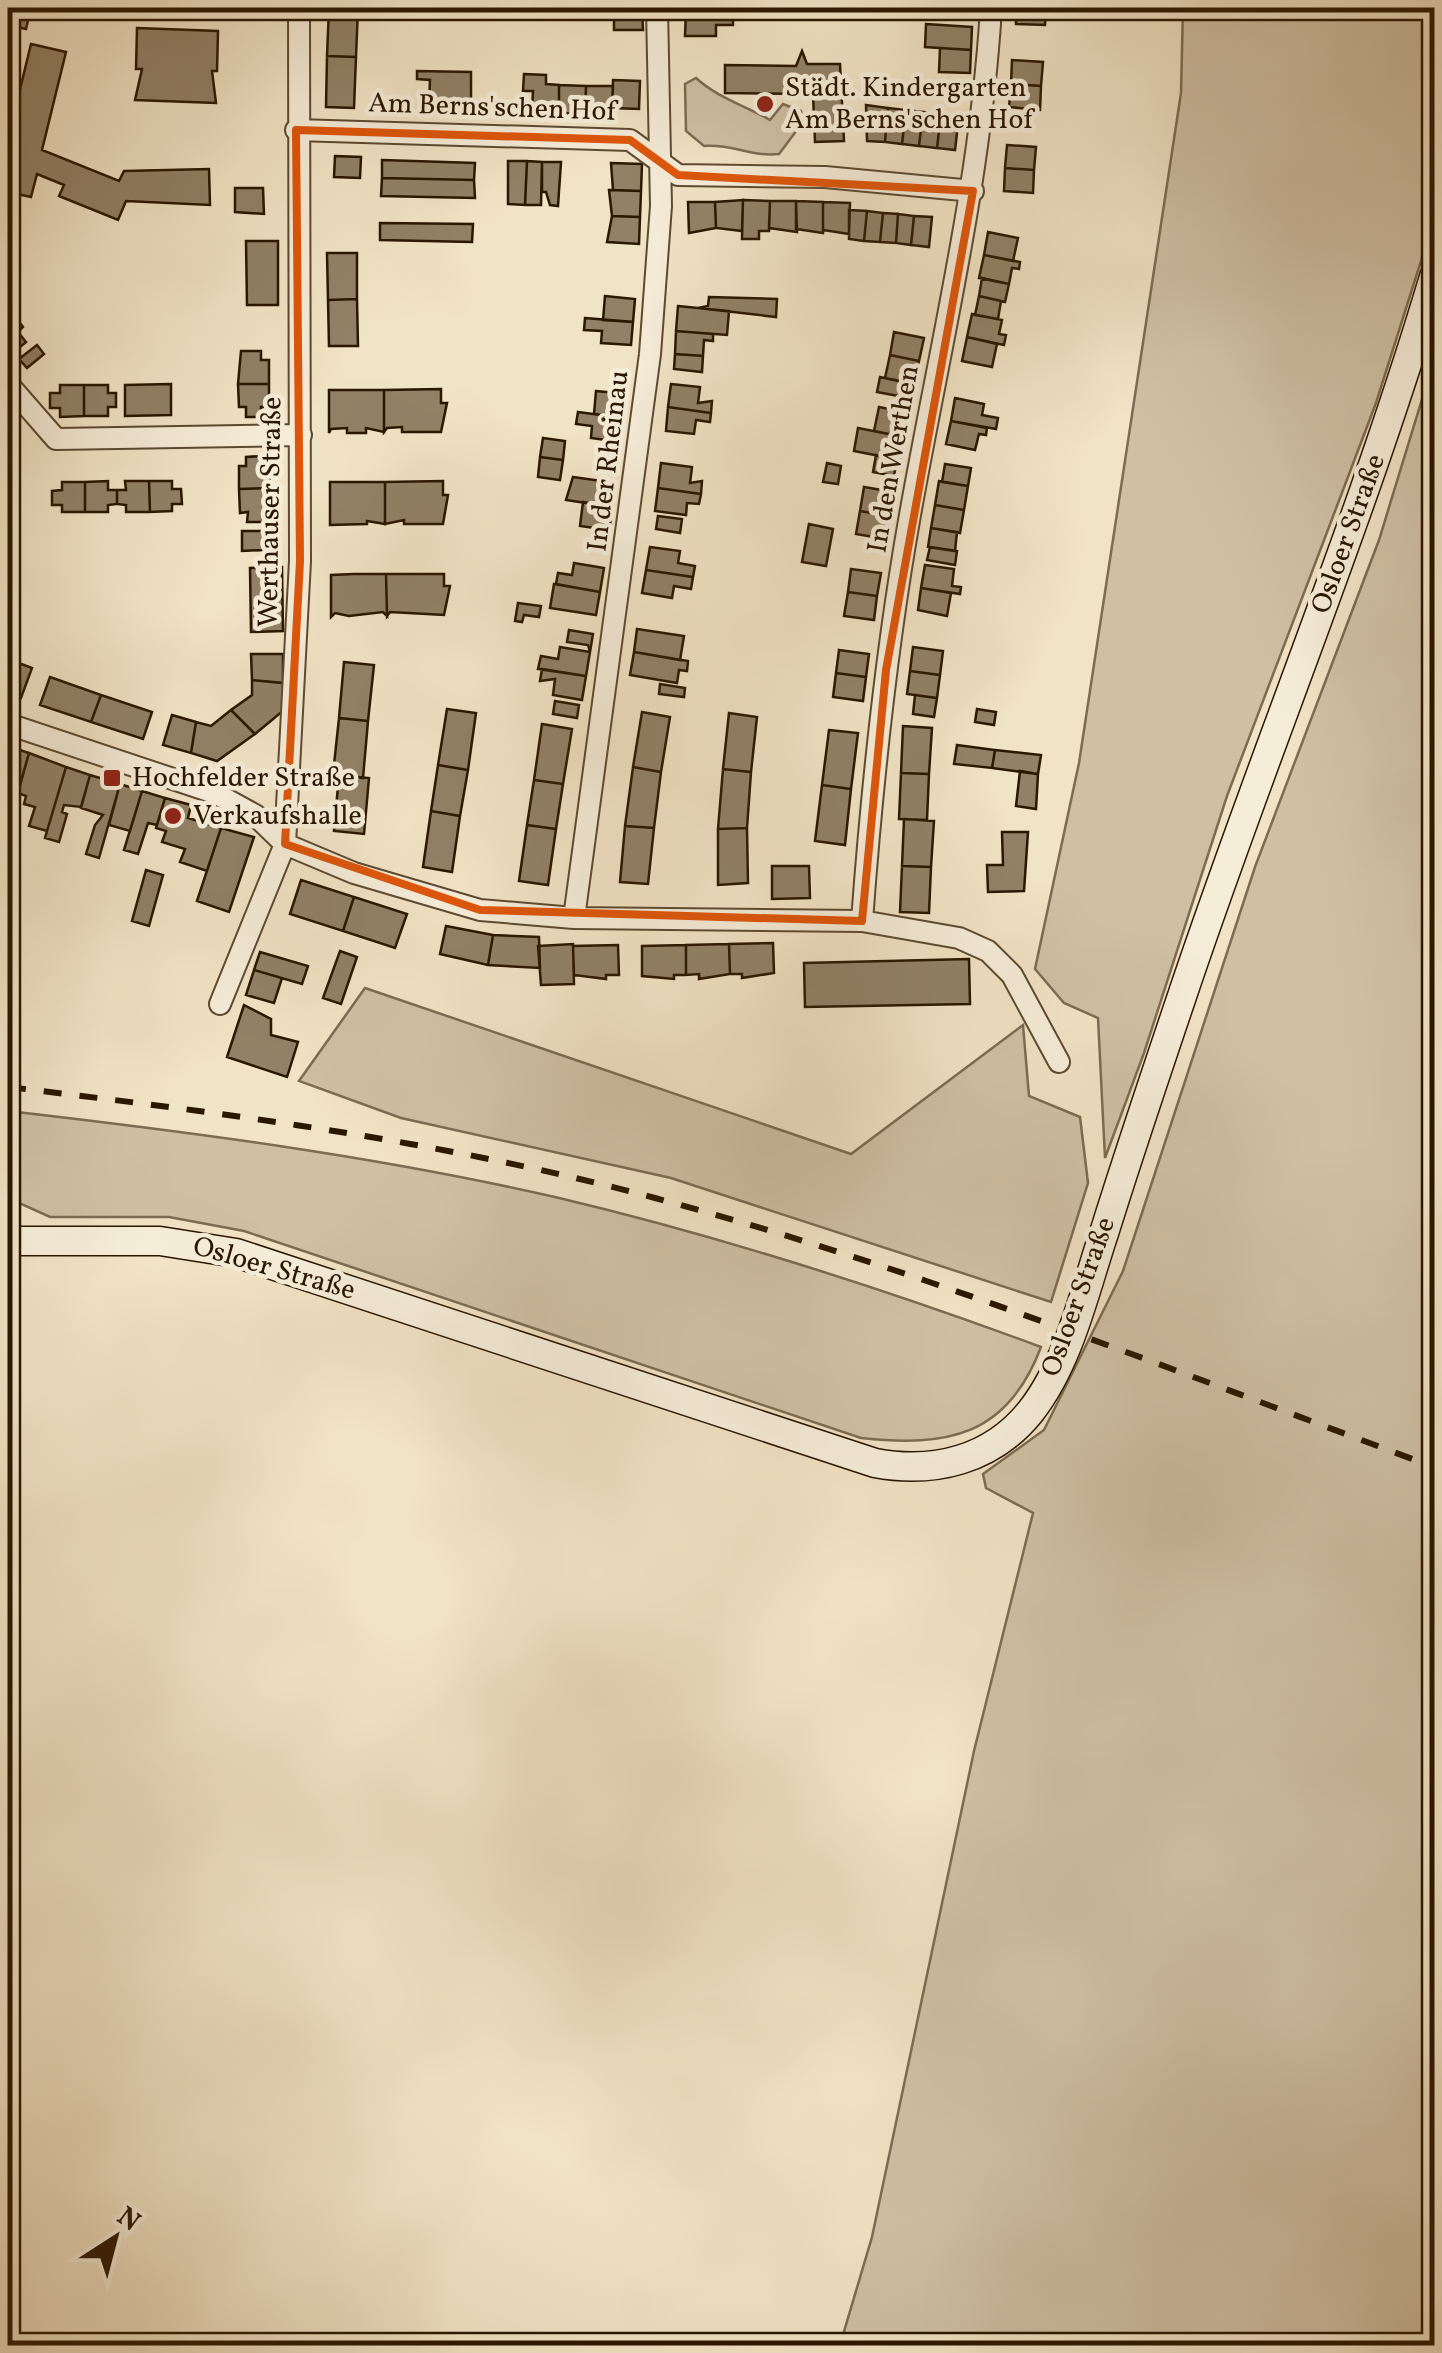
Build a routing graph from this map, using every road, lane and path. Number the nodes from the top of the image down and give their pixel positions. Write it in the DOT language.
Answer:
graph roads {
  1 [pos="299,8"];
  2 [pos="657,8"];
  3 [pos="991,8"];
  4 [pos="296,130"];
  5 [pos="658,157"];
  6 [pos="974,190"];
  7 [pos="1434,277"];
  8 [pos="8,384"];
  9 [pos="301,435"];
  10 [pos="8,724"];
  11 [pos="286,844"];
  12 [pos="574,918"];
  13 [pos="862,921"];
  14 [pos="220,1004"];
  15 [pos="1059,1062"];
  16 [pos="18,1242"];
  1 -- 4 [label="street, Werthauser Straße"];
  2 -- 5 [label="street, In der Rheinau"];
  3 -- 6 [label="street, In den Werthen"];
  4 -- 5 [label="street, Am Berns'schen Hof"];
  4 -- 9 [label="street, Werthauser Straße"];
  5 -- 6 [label="street, Am Berns'schen Hof"];
  5 -- 12 [label="street, In der Rheinau"];
  6 -- 13 [label="street, In den Werthen"];
  7 -- 16 [label="main road, Osloer Straße"];
  8 -- 9 [label="street"];
  9 -- 11 [label="street, Werthauser Straße"];
  10 -- 11 [label="street"];
  11 -- 12 [label="street"];
  11 -- 14 [label="street, Werthauser Straße"];
  12 -- 13 [label="street"];
  13 -- 15 [label="street"];
}
